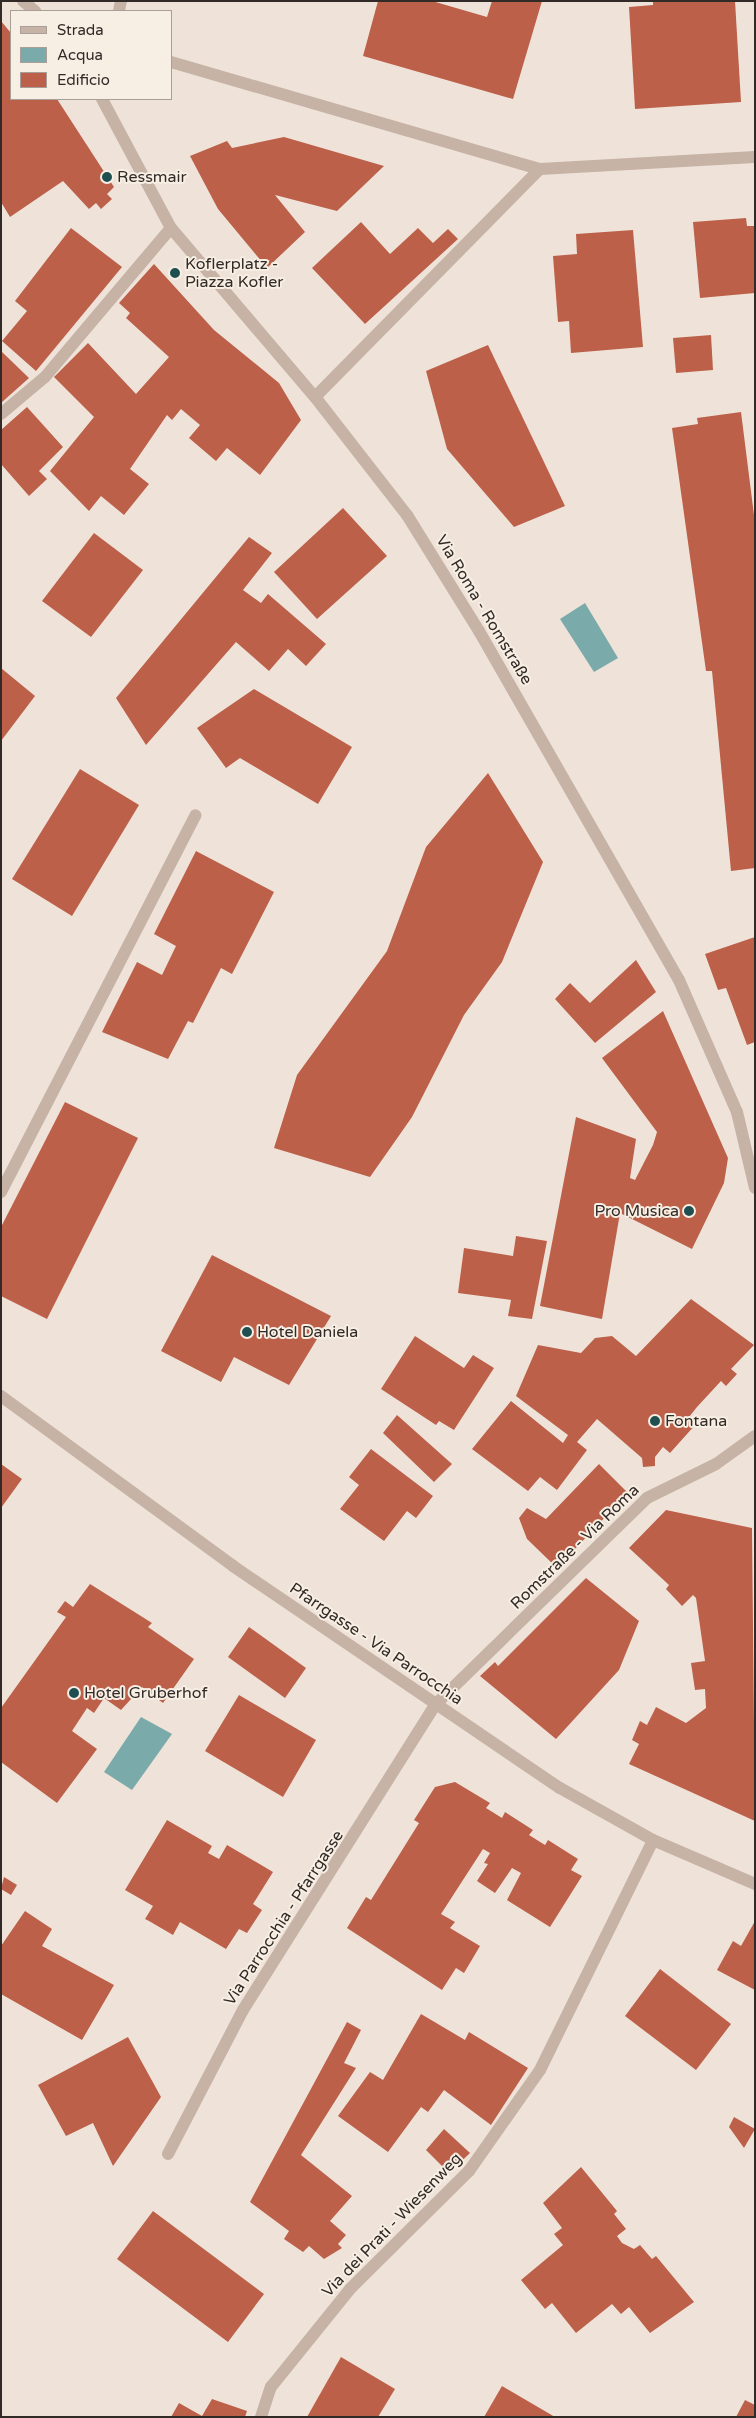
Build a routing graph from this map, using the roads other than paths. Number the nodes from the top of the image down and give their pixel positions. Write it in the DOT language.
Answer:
graph roads {
  1 [pos="22,1"];
  2 [pos="34,10"];
  3 [pos="172,62"];
  4 [pos="103,100"];
  5 [pos="755,157"];
  6 [pos="540,170"];
  7 [pos="171,228"];
  8 [pos="315,397"];
  9 [pos="1,414"];
  10 [pos="196,815"];
  11 [pos="755,1188"];
  12 [pos="1,1192"];
  13 [pos="1,1396"];
  14 [pos="755,1436"];
  15 [pos="436,1704"];
  16 [pos="654,1840"];
  17 [pos="755,1884"];
  18 [pos="168,2154"];
  19 [pos="261,2417"];
  1 -- 2 [label="street"];
  3 -- 6 [label="street"];
  4 -- 7 [label="street, Via Roma - Romstraße"];
  5 -- 6 [label="street"];
  6 -- 8 [label="street"];
  7 -- 8 [label="street, Via Roma - Romstraße"];
  7 -- 9 [label="street"];
  8 -- 11 [label="street, Via Roma - Romstraße"];
  10 -- 12 [label="street"];
  13 -- 15 [label="street, Pfarrgasse - Via Parrocchia"];
  14 -- 15 [label="street, Romstraße - Via Roma"];
  15 -- 16 [label="street, Pfarrgasse - Via Parrocchia"];
  15 -- 18 [label="street, Via Parrocchia - Pfarrgasse"];
  16 -- 17 [label="street, Pfarrgasse - Via Parrocchia"];
  16 -- 19 [label="street, Via dei Prati - Wiesenweg"];
}
